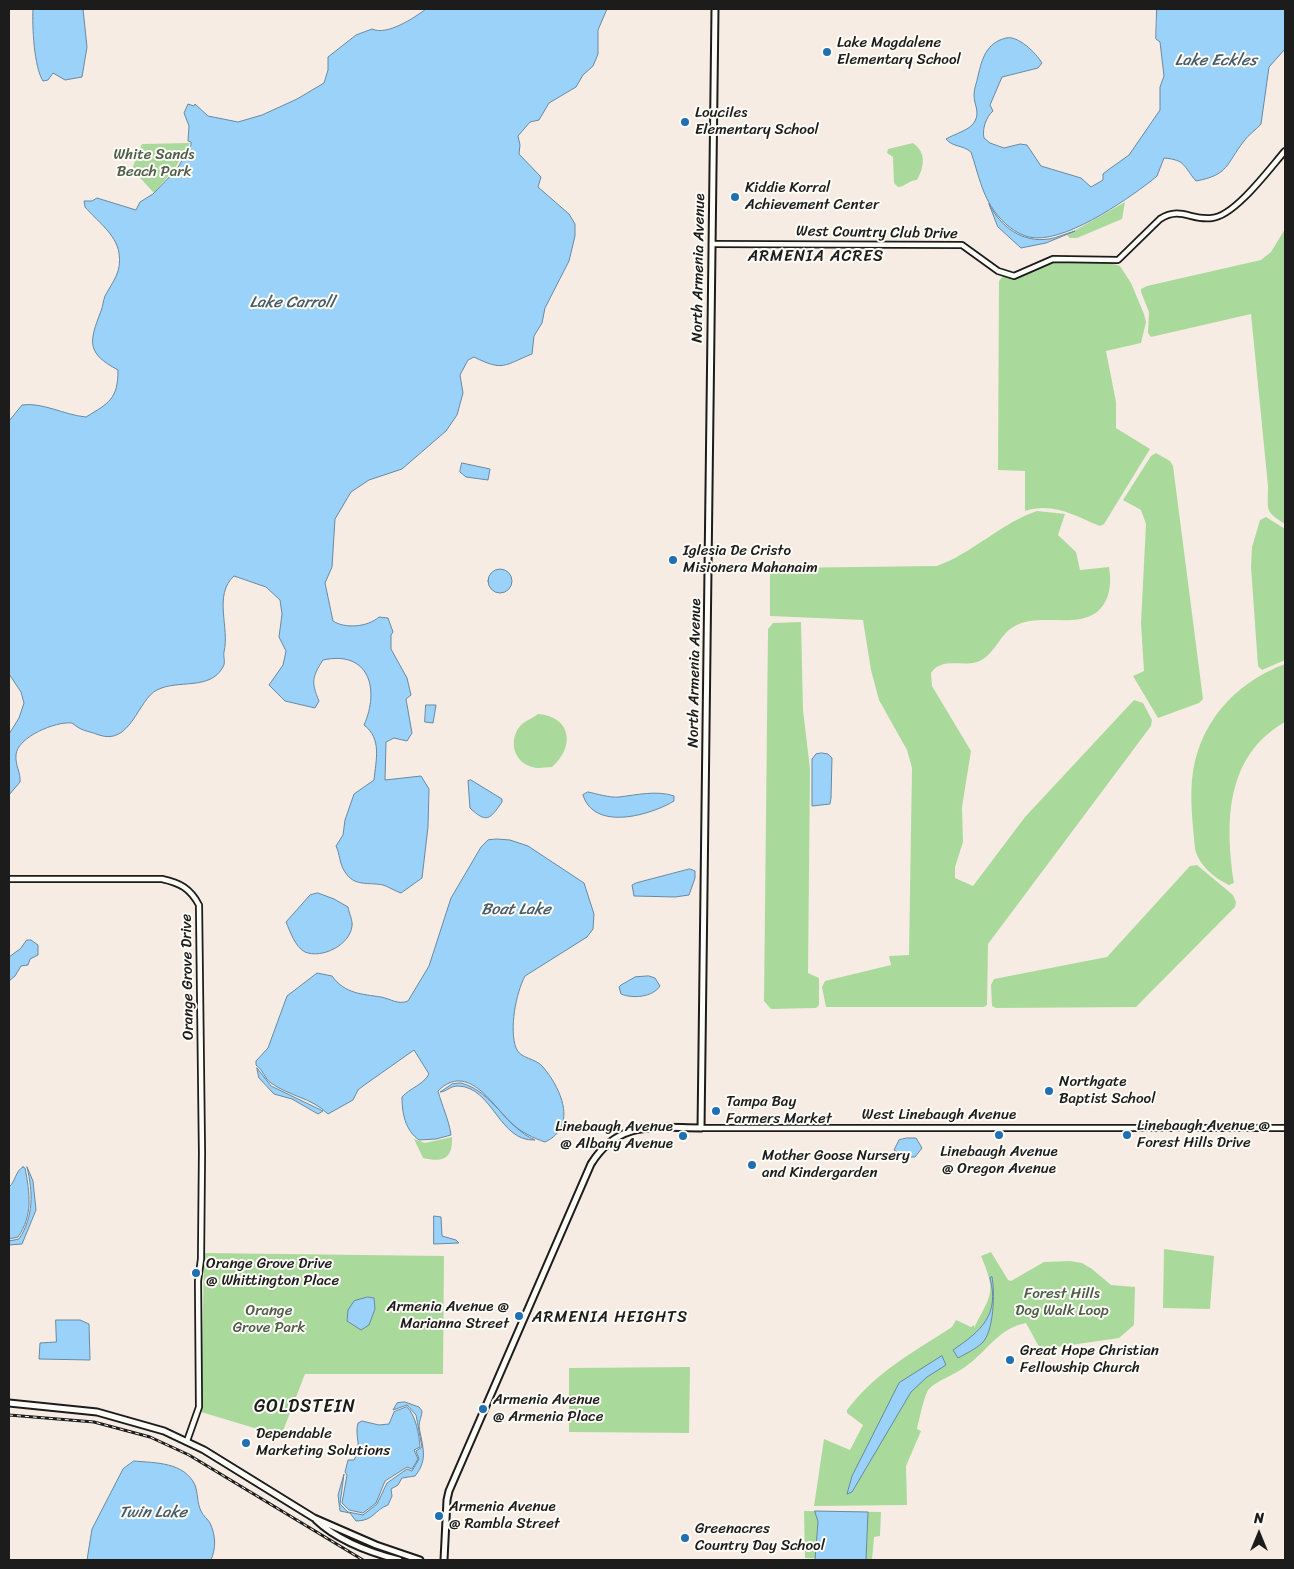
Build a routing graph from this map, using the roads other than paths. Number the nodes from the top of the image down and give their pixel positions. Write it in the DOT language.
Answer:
graph roads {
  1 [pos="715,9"];
  2 [pos="1285,151"];
  3 [pos="712,244"];
  4 [pos="9,879"];
  5 [pos="701,1128"];
  6 [pos="1285,1128"];
  7 [pos="9,1403"];
  8 [pos="186,1441"];
  9 [pos="314,1518"];
  10 [pos="399,1560"];
  11 [pos="420,1560"];
  12 [pos="444,1560"];
  1 -- 3 [label="main road, North Armenia Avenue"];
  2 -- 3 [label="street, West Country Club Drive"];
  3 -- 5 [label="main road, North Armenia Avenue"];
  4 -- 8 [label="street, Orange Grove Drive"];
  5 -- 6 [label="street, West Linebaugh Avenue"];
  5 -- 12 [label="main road, West Linebaugh Avenue"];
  7 -- 8 [label="main road"];
  8 -- 9 [label="main road"];
  9 -- 10 [label="main road"];
  9 -- 11 [label="main road"];
}
